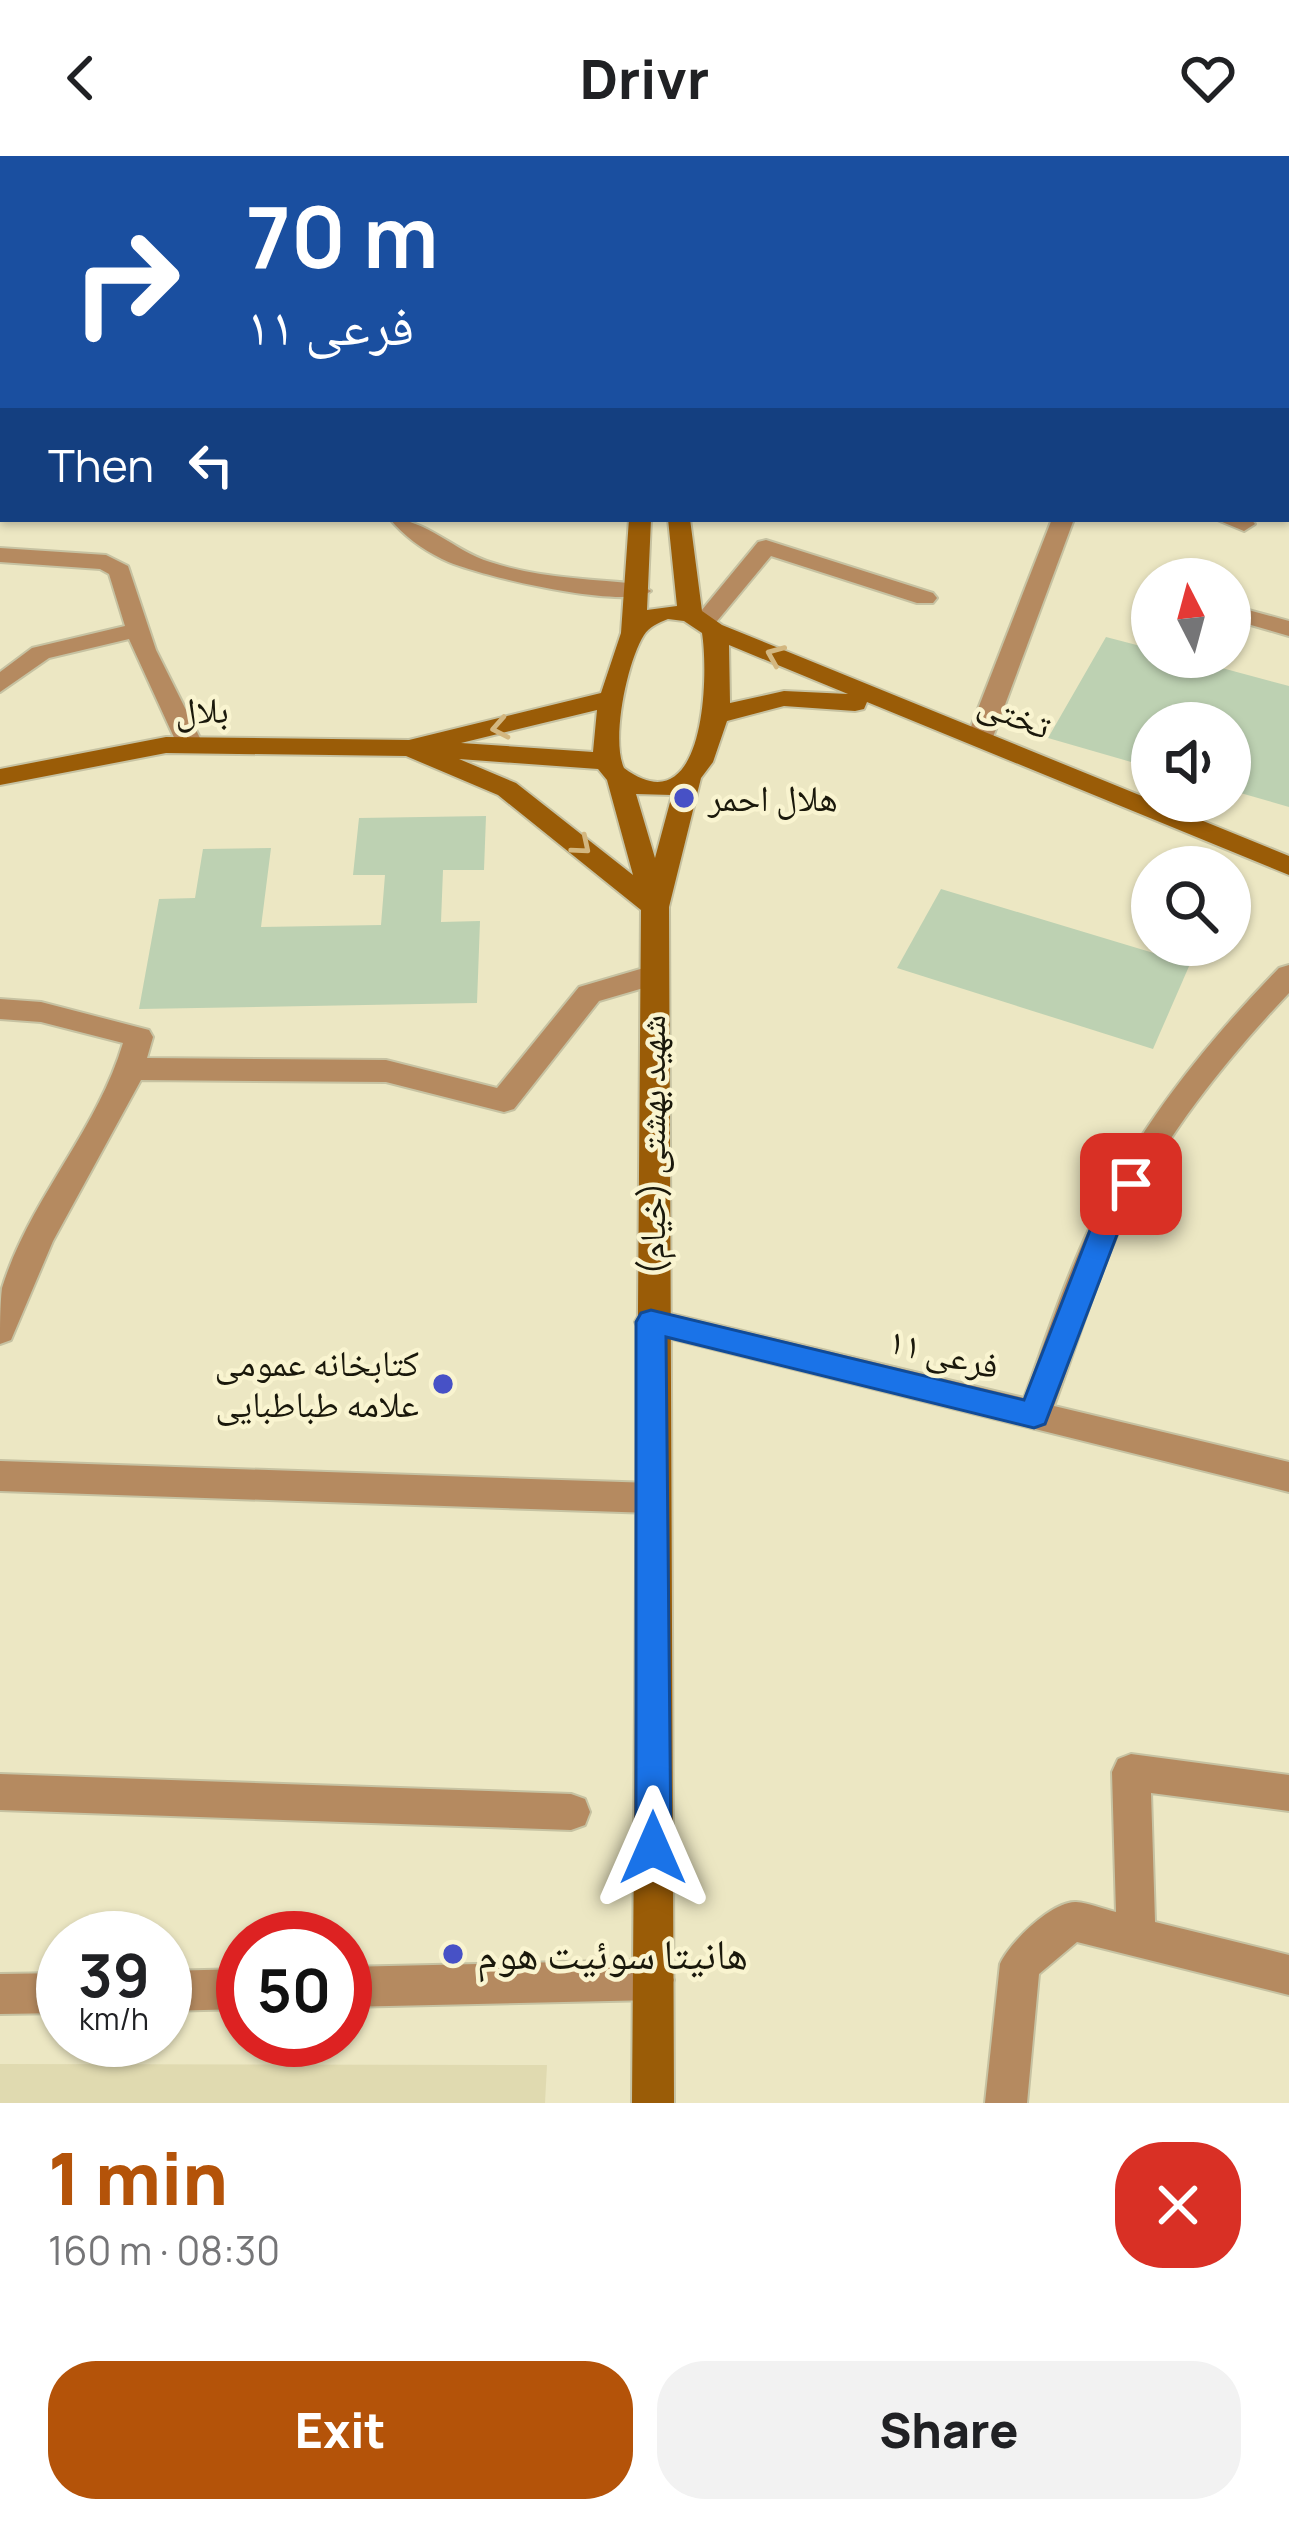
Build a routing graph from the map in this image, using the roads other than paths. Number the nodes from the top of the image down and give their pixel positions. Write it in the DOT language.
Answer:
graph roads {
  1 [pos="404,522"];
  2 [pos="640,522"];
  3 [pos="680,522"];
  4 [pos="1062,522"];
  5 [pos="0,555"];
  6 [pos="638,591"];
  7 [pos="925,598"];
  8 [pos="1251,618"];
  9 [pos="703,622"];
  10 [pos="631,629"];
  11 [pos="1289,629"];
  12 [pos="137,630"];
  13 [pos="0,684"];
  14 [pos="613,698"];
  15 [pos="913,713"];
  16 [pos="716,717"];
  17 [pos="980,737"];
  18 [pos="190,744"];
  19 [pos="409,748"];
  20 [pos="613,769"];
  21 [pos="0,777"];
  22 [pos="689,779"];
  23 [pos="1289,866"];
  24 [pos="655,908"];
  25 [pos="654,975"];
  26 [pos="1289,975"];
  27 [pos="0,1009"];
  28 [pos="130,1069"];
  29 [pos="651,1322"];
  30 [pos="0,1331"];
  31 [pos="1034,1415"];
  32 [pos="0,1476"];
  33 [pos="1289,1478"];
  34 [pos="652,1498"];
  35 [pos="0,1792"];
  36 [pos="1289,1792"];
  37 [pos="571,1812"];
  38 [pos="1136,1936"];
  39 [pos="1289,1975"];
  40 [pos="654,1980"];
  41 [pos="372,1986"];
  42 [pos="36,1993"];
  43 [pos="0,1994"];
  44 [pos="653,2103"];
  45 [pos="1006,2103"];
  1 -- 6 [label="street"];
  2 -- 6 [label="main road"];
  3 -- 9 [label="main road"];
  4 -- 17 [label="street"];
  5 -- 12 [label="street"];
  6 -- 10 [label="main road"];
  7 -- 9 [label="street"];
  8 -- 11 [label="street"];
  9 -- 10 [label="main road"];
  15 -- 9 [label="main road, تختی, one-way"];
  9 -- 16 [label="main road"];
  10 -- 14 [label="main road"];
  12 -- 13 [label="street"];
  12 -- 18 [label="street"];
  14 -- 19 [label="main road, one-way"];
  14 -- 20 [label="main road"];
  15 -- 16 [label="main road"];
  15 -- 17 [label="main road, تختی"];
  16 -- 22 [label="main road"];
  17 -- 23 [label="main road, تختی"];
  18 -- 19 [label="main road, بلال"];
  18 -- 21 [label="main road, بلال"];
  19 -- 20 [label="main road"];
  19 -- 24 [label="main road, one-way"];
  20 -- 22 [label="main road"];
  20 -- 24 [label="main road, شهید بهشتی (خیام)"];
  22 -- 24 [label="main road, شهید بهشتی (خیام)"];
  24 -- 25 [label="main road, شهید بهشتی (خیام)"];
  25 -- 28 [label="street"];
  25 -- 29 [label="main road, شهید بهشتی (خیام)"];
  26 -- 31 [label="street"];
  27 -- 28 [label="street"];
  28 -- 30 [label="street"];
  29 -- 31 [label="street, فرعی ۱۱"];
  29 -- 34 [label="main road, شهید بهشتی (خیام)"];
  31 -- 33 [label="street, فرعی ۱۱"];
  32 -- 34 [label="street"];
  34 -- 40 [label="main road, شهید بهشتی (خیام)"];
  35 -- 37 [label="street"];
  36 -- 38 [label="street"];
  38 -- 39 [label="street"];
  38 -- 45 [label="street"];
  40 -- 41 [label="street"];
  40 -- 44 [label="main road, شهید بهشتی (خیام)"];
  42 -- 43 [label="street"];
}
